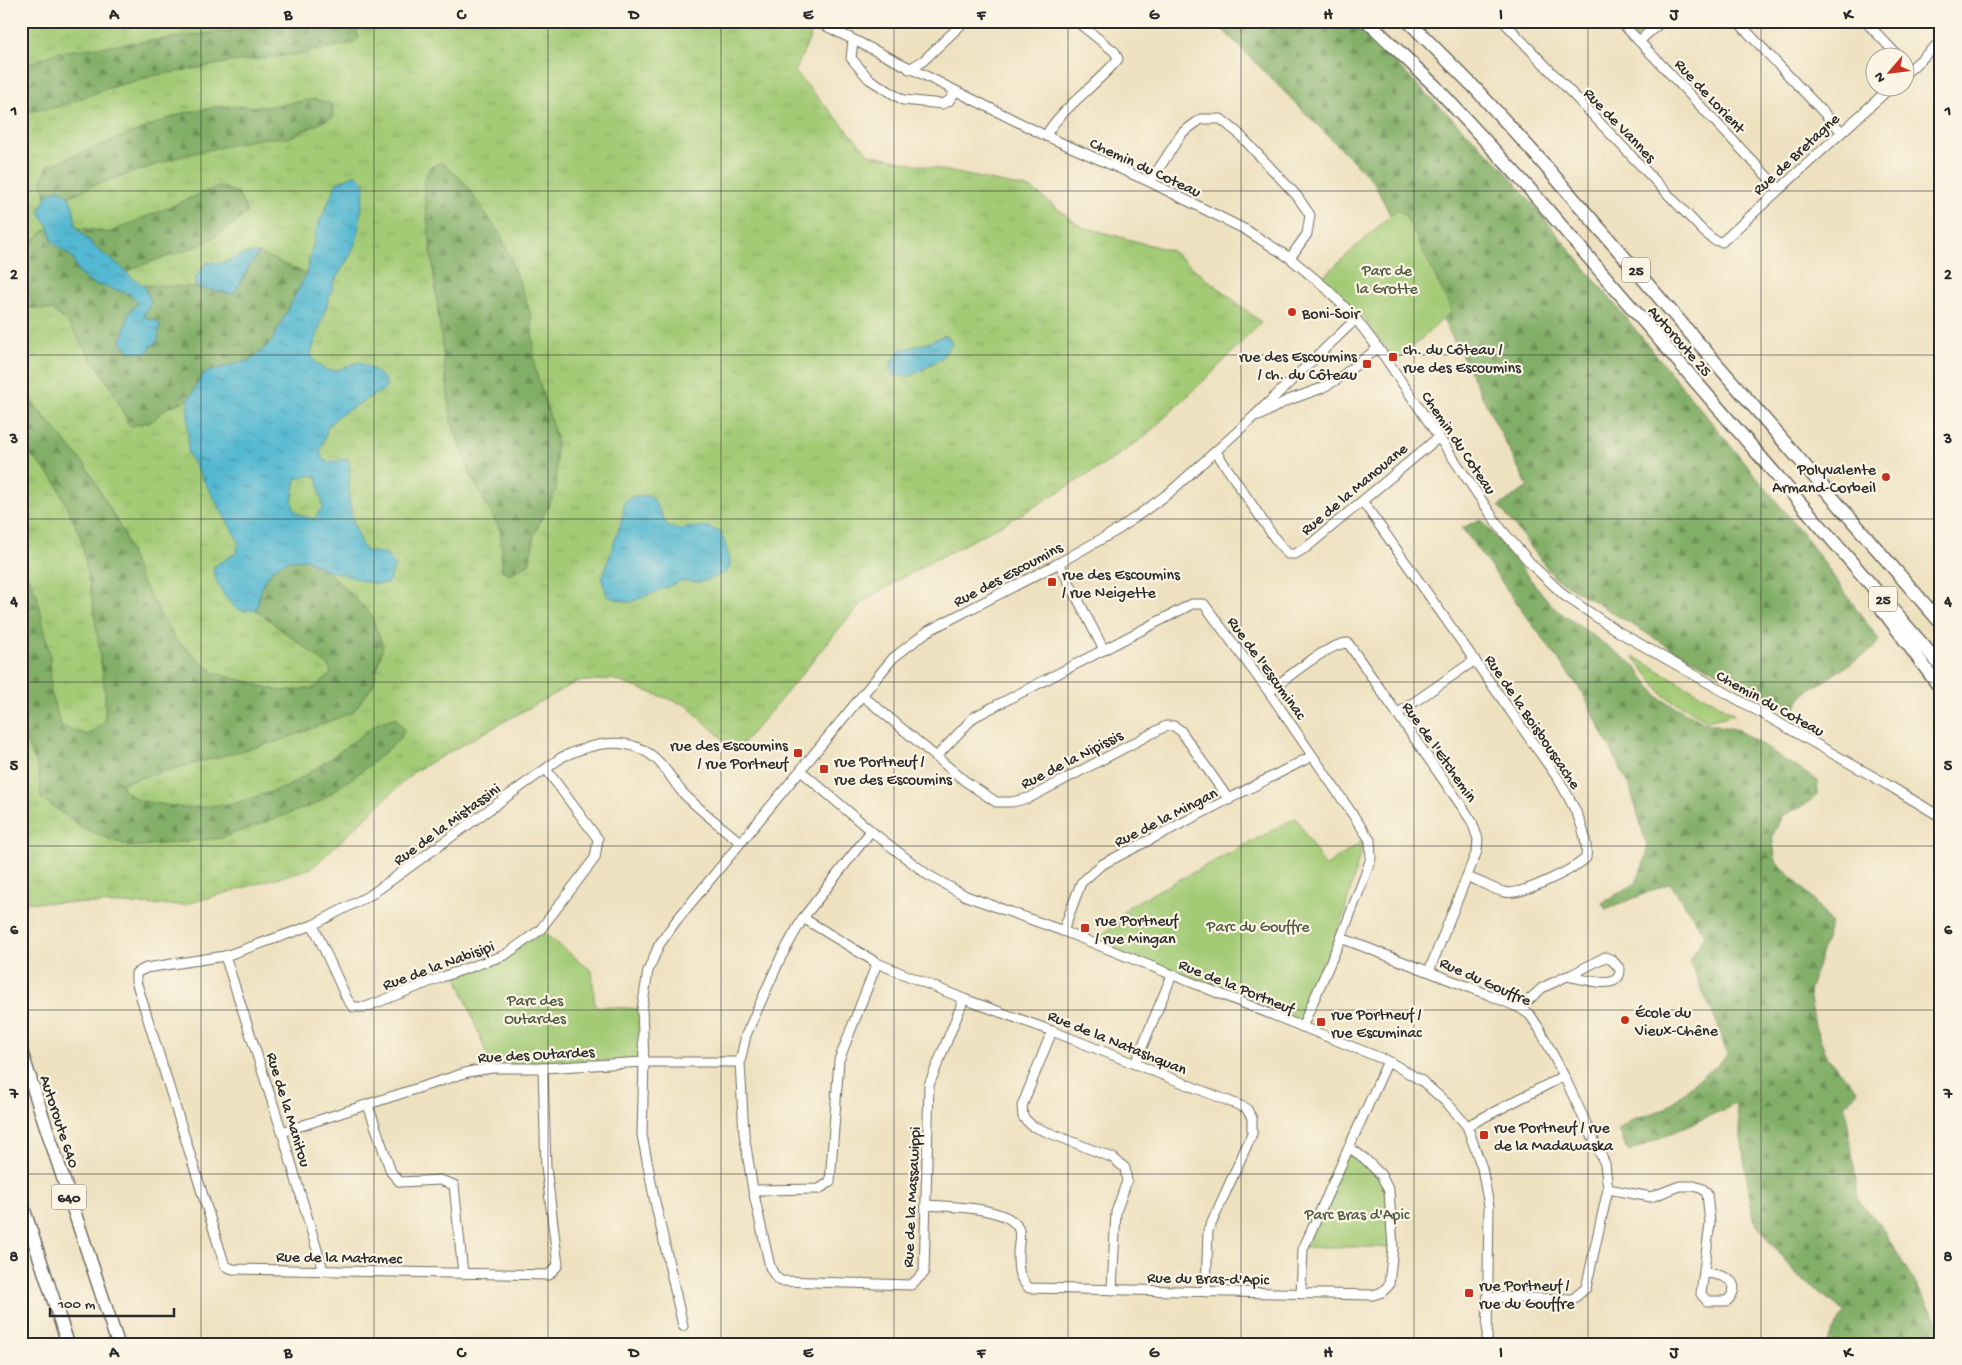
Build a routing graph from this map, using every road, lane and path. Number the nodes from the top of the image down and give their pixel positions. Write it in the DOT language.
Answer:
graph roads {
  1 [pos="816,21"];
  2 [pos="965,21"];
  3 [pos="1076,21"];
  4 [pos="1368,21"];
  5 [pos="1408,21"];
  6 [pos="1503,21"];
  7 [pos="1620,21"];
  8 [pos="1662,21"];
  9 [pos="1737,21"];
  10 [pos="1866,21"];
  11 [pos="853,41"];
  12 [pos="1639,41"];
  13 [pos="1941,41"];
  14 [pos="1891,48"];
  15 [pos="1914,63"];
  16 [pos="909,69"];
  17 [pos="955,92"];
  18 [pos="1879,98"];
  19 [pos="1841,131"];
  20 [pos="1046,136"];
  21 [pos="1150,182"];
  22 [pos="1779,189"];
  23 [pos="1722,242"];
  24 [pos="1290,258"];
  25 [pos="1356,319"];
  26 [pos="1378,348"];
  27 [pos="1248,422"];
  28 [pos="1439,437"];
  29 [pos="1216,452"];
  30 [pos="1363,502"];
  31 [pos="1826,532"];
  32 [pos="1059,563"];
  33 [pos="1941,623"];
  34 [pos="1104,650"];
  35 [pos="1475,660"];
  36 [pos="1941,666"];
  37 [pos="1941,689"];
  38 [pos="1269,692"];
  39 [pos="863,696"];
  40 [pos="1397,714"];
  41 [pos="936,756"];
  42 [pos="1312,756"];
  43 [pos="546,769"];
  44 [pos="801,771"];
  45 [pos="1228,800"];
  46 [pos="1941,818"];
  47 [pos="871,831"];
  48 [pos="740,842"];
  49 [pos="1468,877"];
  50 [pos="803,918"];
  51 [pos="313,925"];
  52 [pos="1063,931"];
  53 [pos="1341,938"];
  54 [pos="225,956"];
  55 [pos="877,963"];
  56 [pos="1429,971"];
  57 [pos="136,973"];
  58 [pos="1172,975"];
  59 [pos="1567,976"];
  60 [pos="964,999"];
  61 [pos="1520,1008"];
  62 [pos="1302,1028"];
  63 [pos="1052,1031"];
  64 [pos="21,1051"];
  65 [pos="1388,1061"];
  66 [pos="644,1062"];
  67 [pos="740,1062"];
  68 [pos="1135,1064"];
  69 [pos="543,1068"];
  70 [pos="1564,1076"];
  71 [pos="368,1105"];
  72 [pos="1466,1126"];
  73 [pos="282,1132"];
  74 [pos="1348,1147"];
  75 [pos="1608,1189"];
  76 [pos="753,1190"];
  77 [pos="21,1201"];
  78 [pos="926,1205"];
  79 [pos="323,1270"];
  80 [pos="1704,1273"];
  81 [pos="463,1274"];
  82 [pos="1112,1290"];
  83 [pos="1206,1292"];
  84 [pos="1301,1294"];
  85 [pos="1488,1297"];
  86 [pos="683,1326"];
  87 [pos="68,1344"];
  88 [pos="118,1344"];
  89 [pos="1487,1344"];
  1 -- 11 [label="street, Chemin du Coteau"];
  2 -- 16 [label="street"];
  3 -- 20 [label="street"];
  4 -- 31 [label="highway, Autoroute 25 / 25"];
  5 -- 33 [label="highway, Autoroute 25 / 25"];
  6 -- 23 [label="street, Rue de Vannes"];
  7 -- 12 [label="street, Rue de Lorient"];
  8 -- 12 [label="street"];
  9 -- 19 [label="street"];
  10 -- 14 [label="street"];
  11 -- 16 [label="street, Chemin du Coteau"];
  11 -- 17 [label="street"];
  12 -- 22 [label="street, Rue de Lorient"];
  13 -- 15 [label="street"];
  16 -- 17 [label="street, Chemin du Coteau"];
  17 -- 20 [label="street, Chemin du Coteau"];
  18 -- 19 [label="street, Rue de Bretagne"];
  19 -- 22 [label="street, Rue de Bretagne"];
  20 -- 21 [label="street, Chemin du Coteau"];
  21 -- 24 [label="street, Chemin du Coteau"];
  21 -- 24 [label="street"];
  22 -- 23 [label="street, Rue de Bretagne"];
  24 -- 25 [label="street, Chemin du Coteau"];
  25 -- 26 [label="street, Chemin du Coteau"];
  25 -- 27 [label="street, Rue des Escoumins"];
  26 -- 27 [label="street, Rue des Escoumins"];
  26 -- 28 [label="street, Chemin du Coteau"];
  27 -- 29 [label="street, Rue des Escoumins"];
  28 -- 30 [label="street, Rue de la Manouane"];
  28 -- 46 [label="street, Chemin du Coteau"];
  29 -- 30 [label="street, Rue de la Manouane"];
  29 -- 32 [label="street, Rue des Escoumins"];
  30 -- 35 [label="street, Rue de la Boisbouscache"];
  31 -- 36 [label="highway, Autoroute 25 / 25"];
  31 -- 37 [label="highway"];
  32 -- 34 [label="street"];
  32 -- 39 [label="street, Rue des Escoumins"];
  34 -- 38 [label="street, Rue de l'Escuminac"];
  34 -- 41 [label="street, Rue de l'Escuminac"];
  35 -- 40 [label="street"];
  35 -- 49 [label="street, Rue de la Boisbouscache"];
  38 -- 40 [label="street, Rue de l'Etchemin"];
  38 -- 42 [label="street, Rue de l'Escuminac"];
  39 -- 41 [label="street, Rue de la Nipissis"];
  39 -- 44 [label="street, Rue des Escoumins"];
  40 -- 49 [label="street, Rue de l'Etchemin"];
  41 -- 45 [label="street, Rue de la Nipissis"];
  42 -- 45 [label="street, Rue de la Mingan"];
  42 -- 53 [label="street, Rue de l'Escuminac"];
  43 -- 48 [label="street, Rue de la Mistassini"];
  43 -- 51 [label="street, Rue de la Mistassini"];
  43 -- 51 [label="street, Rue de la Nabisipi"];
  44 -- 47 [label="street, Rue de la Portneuf"];
  44 -- 48 [label="street, Rue des Escoumins"];
  45 -- 52 [label="street, Rue de la Mingan"];
  47 -- 50 [label="street, Rue de la Massawippi"];
  47 -- 52 [label="street, Rue de la Portneuf"];
  48 -- 66 [label="street, Rue des Escoumins"];
  49 -- 56 [label="street, Rue de l'Etchemin"];
  50 -- 55 [label="street, Rue de la Natashquan"];
  50 -- 67 [label="street, Rue de la Massawippi"];
  51 -- 54 [label="street, Rue de la Mistassini"];
  52 -- 58 [label="street, Rue de la Portneuf"];
  53 -- 56 [label="street, Rue du Gouffre"];
  53 -- 62 [label="street, Rue de l'Escuminac"];
  54 -- 57 [label="street, Rue de la Mistassini"];
  54 -- 73 [label="street, Rue de la Manitou"];
  55 -- 60 [label="street, Rue de la Natashquan"];
  55 -- 76 [label="street"];
  56 -- 61 [label="street, Rue du Gouffre"];
  57 -- 79 [label="street, Rue de la Matamec"];
  58 -- 62 [label="street, Rue de la Portneuf"];
  58 -- 68 [label="street"];
  59 -- 59 [label="street"];
  59 -- 61 [label="street"];
  60 -- 63 [label="street, Rue de la Natashquan"];
  60 -- 78 [label="street, Rue de la Massawippi"];
  61 -- 70 [label="street, Rue du Gouffre"];
  62 -- 65 [label="street, Rue de la Portneuf"];
  63 -- 68 [label="street, Rue de la Natashquan"];
  63 -- 82 [label="street"];
  64 -- 88 [label="highway, Autoroute 640 / 640"];
  65 -- 72 [label="street, Rue de la Portneuf"];
  65 -- 74 [label="street"];
  66 -- 67 [label="street, Rue des Outardes"];
  66 -- 69 [label="street, Rue des Outardes"];
  66 -- 86 [label="street, Rue des Escoumins"];
  67 -- 76 [label="street, Rue de la Massawippi"];
  68 -- 83 [label="street, Rue de la Natashquan"];
  69 -- 71 [label="street, Rue des Outardes"];
  69 -- 81 [label="street, Rue de la Matamec"];
  70 -- 72 [label="street"];
  70 -- 75 [label="street, Rue du Gouffre"];
  71 -- 73 [label="street, Rue des Outardes"];
  71 -- 81 [label="street"];
  72 -- 85 [label="street, Rue de la Portneuf"];
  73 -- 79 [label="street, Rue de la Manitou"];
  74 -- 84 [label="street"];
  74 -- 84 [label="street, Rue du Bras-d'Apic"];
  75 -- 80 [label="street"];
  75 -- 85 [label="street, Rue du Gouffre"];
  76 -- 78 [label="street, Rue de la Massawippi"];
  77 -- 87 [label="highway"];
  78 -- 82 [label="street, Rue du Bras-d'Apic"];
  79 -- 81 [label="street, Rue de la Matamec"];
  82 -- 83 [label="street, Rue du Bras-d'Apic"];
  83 -- 84 [label="street, Rue du Bras-d'Apic"];
  85 -- 89 [label="street, Rue de la Portneuf"];
}
